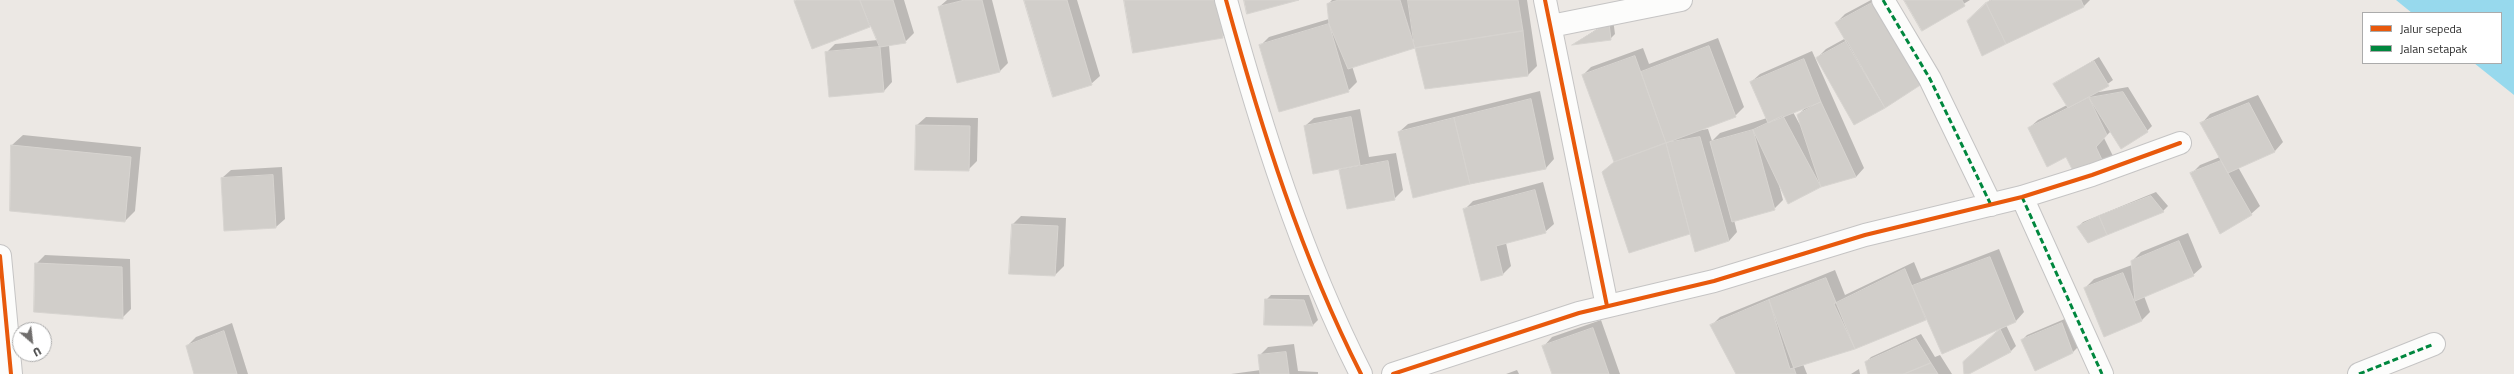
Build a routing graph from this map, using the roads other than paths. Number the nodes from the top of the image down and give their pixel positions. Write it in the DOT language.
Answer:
graph roads {
  1 [pos="1226,0"];
  2 [pos="1545,0"];
  3 [pos="1681,0"];
  4 [pos="1883,0"];
  5 [pos="1551,26"];
  6 [pos="2180,143"];
  7 [pos="2022,197"];
  8 [pos="1991,205"];
  9 [pos="0,256"];
  10 [pos="1606,306"];
  11 [pos="2434,344"];
  12 [pos="11,374"];
  13 [pos="1361,374"];
  14 [pos="1393,374"];
  15 [pos="2102,374"];
  16 [pos="2359,374"];
  1 -- 13 [label="street"];
  2 -- 5 [label="street"];
  3 -- 5 [label="street"];
  4 -- 8 [label="street"];
  5 -- 10 [label="street"];
  6 -- 7 [label="street"];
  7 -- 8 [label="street"];
  7 -- 15 [label="street"];
  8 -- 10 [label="street"];
  9 -- 12 [label="street"];
  10 -- 14 [label="street"];
  11 -- 16 [label="street"];
}
